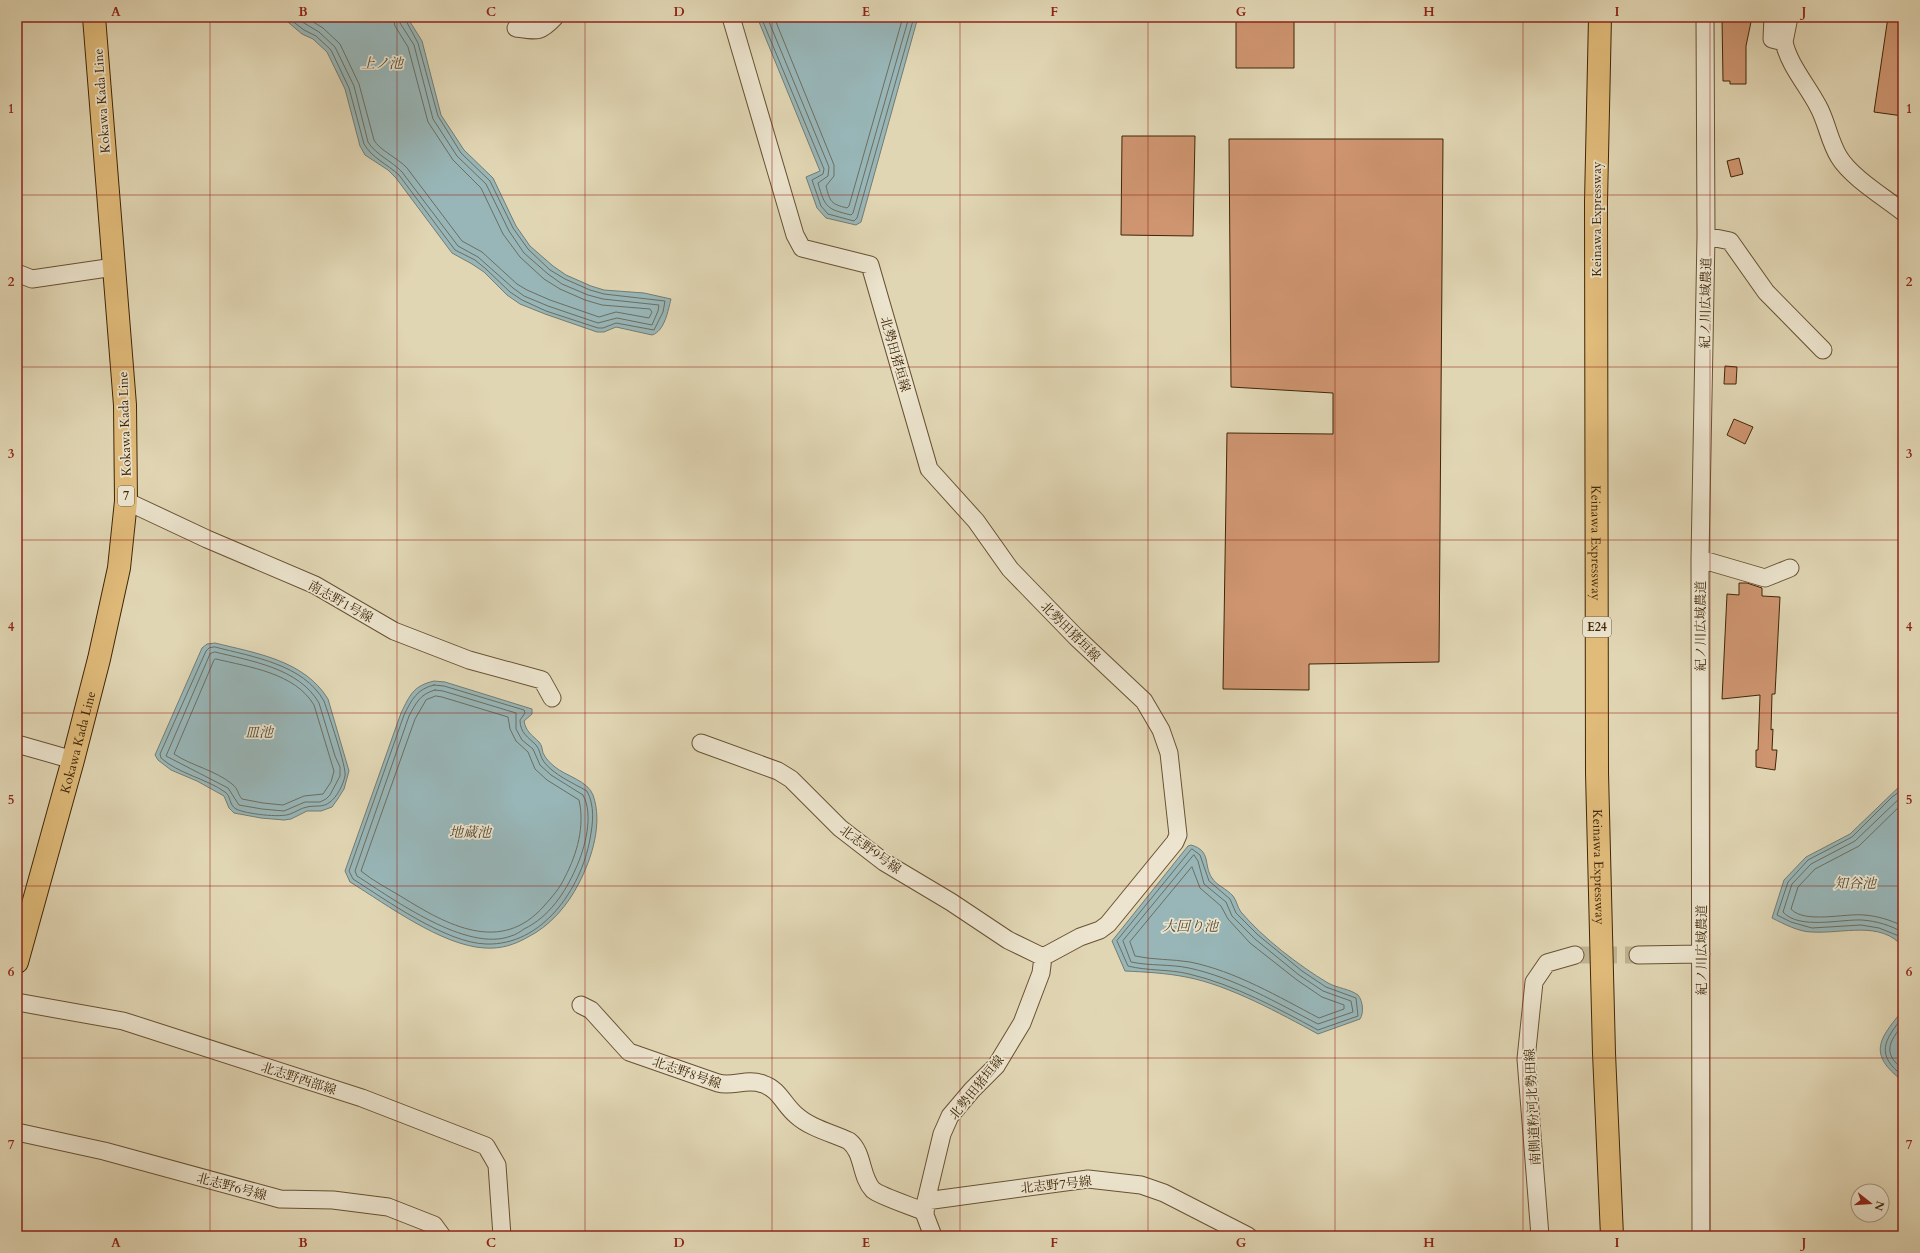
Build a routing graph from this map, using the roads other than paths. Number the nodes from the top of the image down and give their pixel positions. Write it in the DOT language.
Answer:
graph roads {
  1 [pos="94,17"];
  2 [pos="555,17"];
  3 [pos="731,17"];
  4 [pos="1600,17"];
  5 [pos="1705,17"];
  6 [pos="1773,17"];
  7 [pos="1789,17"];
  8 [pos="516,28"];
  9 [pos="1784,42"];
  10 [pos="1903,212"];
  11 [pos="1706,236"];
  12 [pos="114,267"];
  13 [pos="17,272"];
  14 [pos="1823,350"];
  15 [pos="126,501"];
  16 [pos="1700,559"];
  17 [pos="1790,568"];
  18 [pos="552,698"];
  19 [pos="701,743"];
  20 [pos="17,744"];
  21 [pos="73,760"];
  22 [pos="1701,954"];
  23 [pos="1575,955"];
  24 [pos="1638,955"];
  25 [pos="1043,957"];
  26 [pos="17,962"];
  27 [pos="17,1002"];
  28 [pos="581,1005"];
  29 [pos="17,1132"];
  30 [pos="925,1206"];
  31 [pos="442,1236"];
  32 [pos="502,1236"];
  33 [pos="933,1236"];
  34 [pos="1248,1236"];
  35 [pos="1540,1236"];
  36 [pos="1612,1236"];
  37 [pos="1701,1236"];
  1 -- 12 [label="main road, Kokawa Kada Line / 7"];
  2 -- 8 [label="street"];
  3 -- 25 [label="street, 北勢田猪垣線"];
  4 -- 36 [label="main road, Keinawa Expressway / E24"];
  5 -- 11 [label="street, 紀ノ川広域農道"];
  6 -- 9 [label="street"];
  7 -- 9 [label="street"];
  9 -- 10 [label="street"];
  11 -- 14 [label="street"];
  11 -- 16 [label="street, 紀ノ川広域農道"];
  12 -- 13 [label="street"];
  12 -- 15 [label="main road, Kokawa Kada Line / 7"];
  15 -- 18 [label="street, 南志野1号線"];
  15 -- 21 [label="main road, Kokawa Kada Line / 7"];
  16 -- 17 [label="street"];
  16 -- 22 [label="street, 紀ノ川広域農道"];
  19 -- 25 [label="street, 北志野9号線"];
  20 -- 21 [label="street"];
  21 -- 26 [label="main road, Kokawa Kada Line / 7"];
  22 -- 24 [label="street"];
  22 -- 37 [label="street, 紀ノ川広域農道"];
  23 -- 35 [label="street, 南側道粉河北勢田線"];
  25 -- 30 [label="street, 北勢田猪垣線"];
  27 -- 32 [label="street, 北志野西部線"];
  28 -- 30 [label="street, 北志野8号線"];
  29 -- 31 [label="street, 北志野6号線"];
  30 -- 33 [label="street"];
  30 -- 34 [label="street, 北志野7号線"];
}
